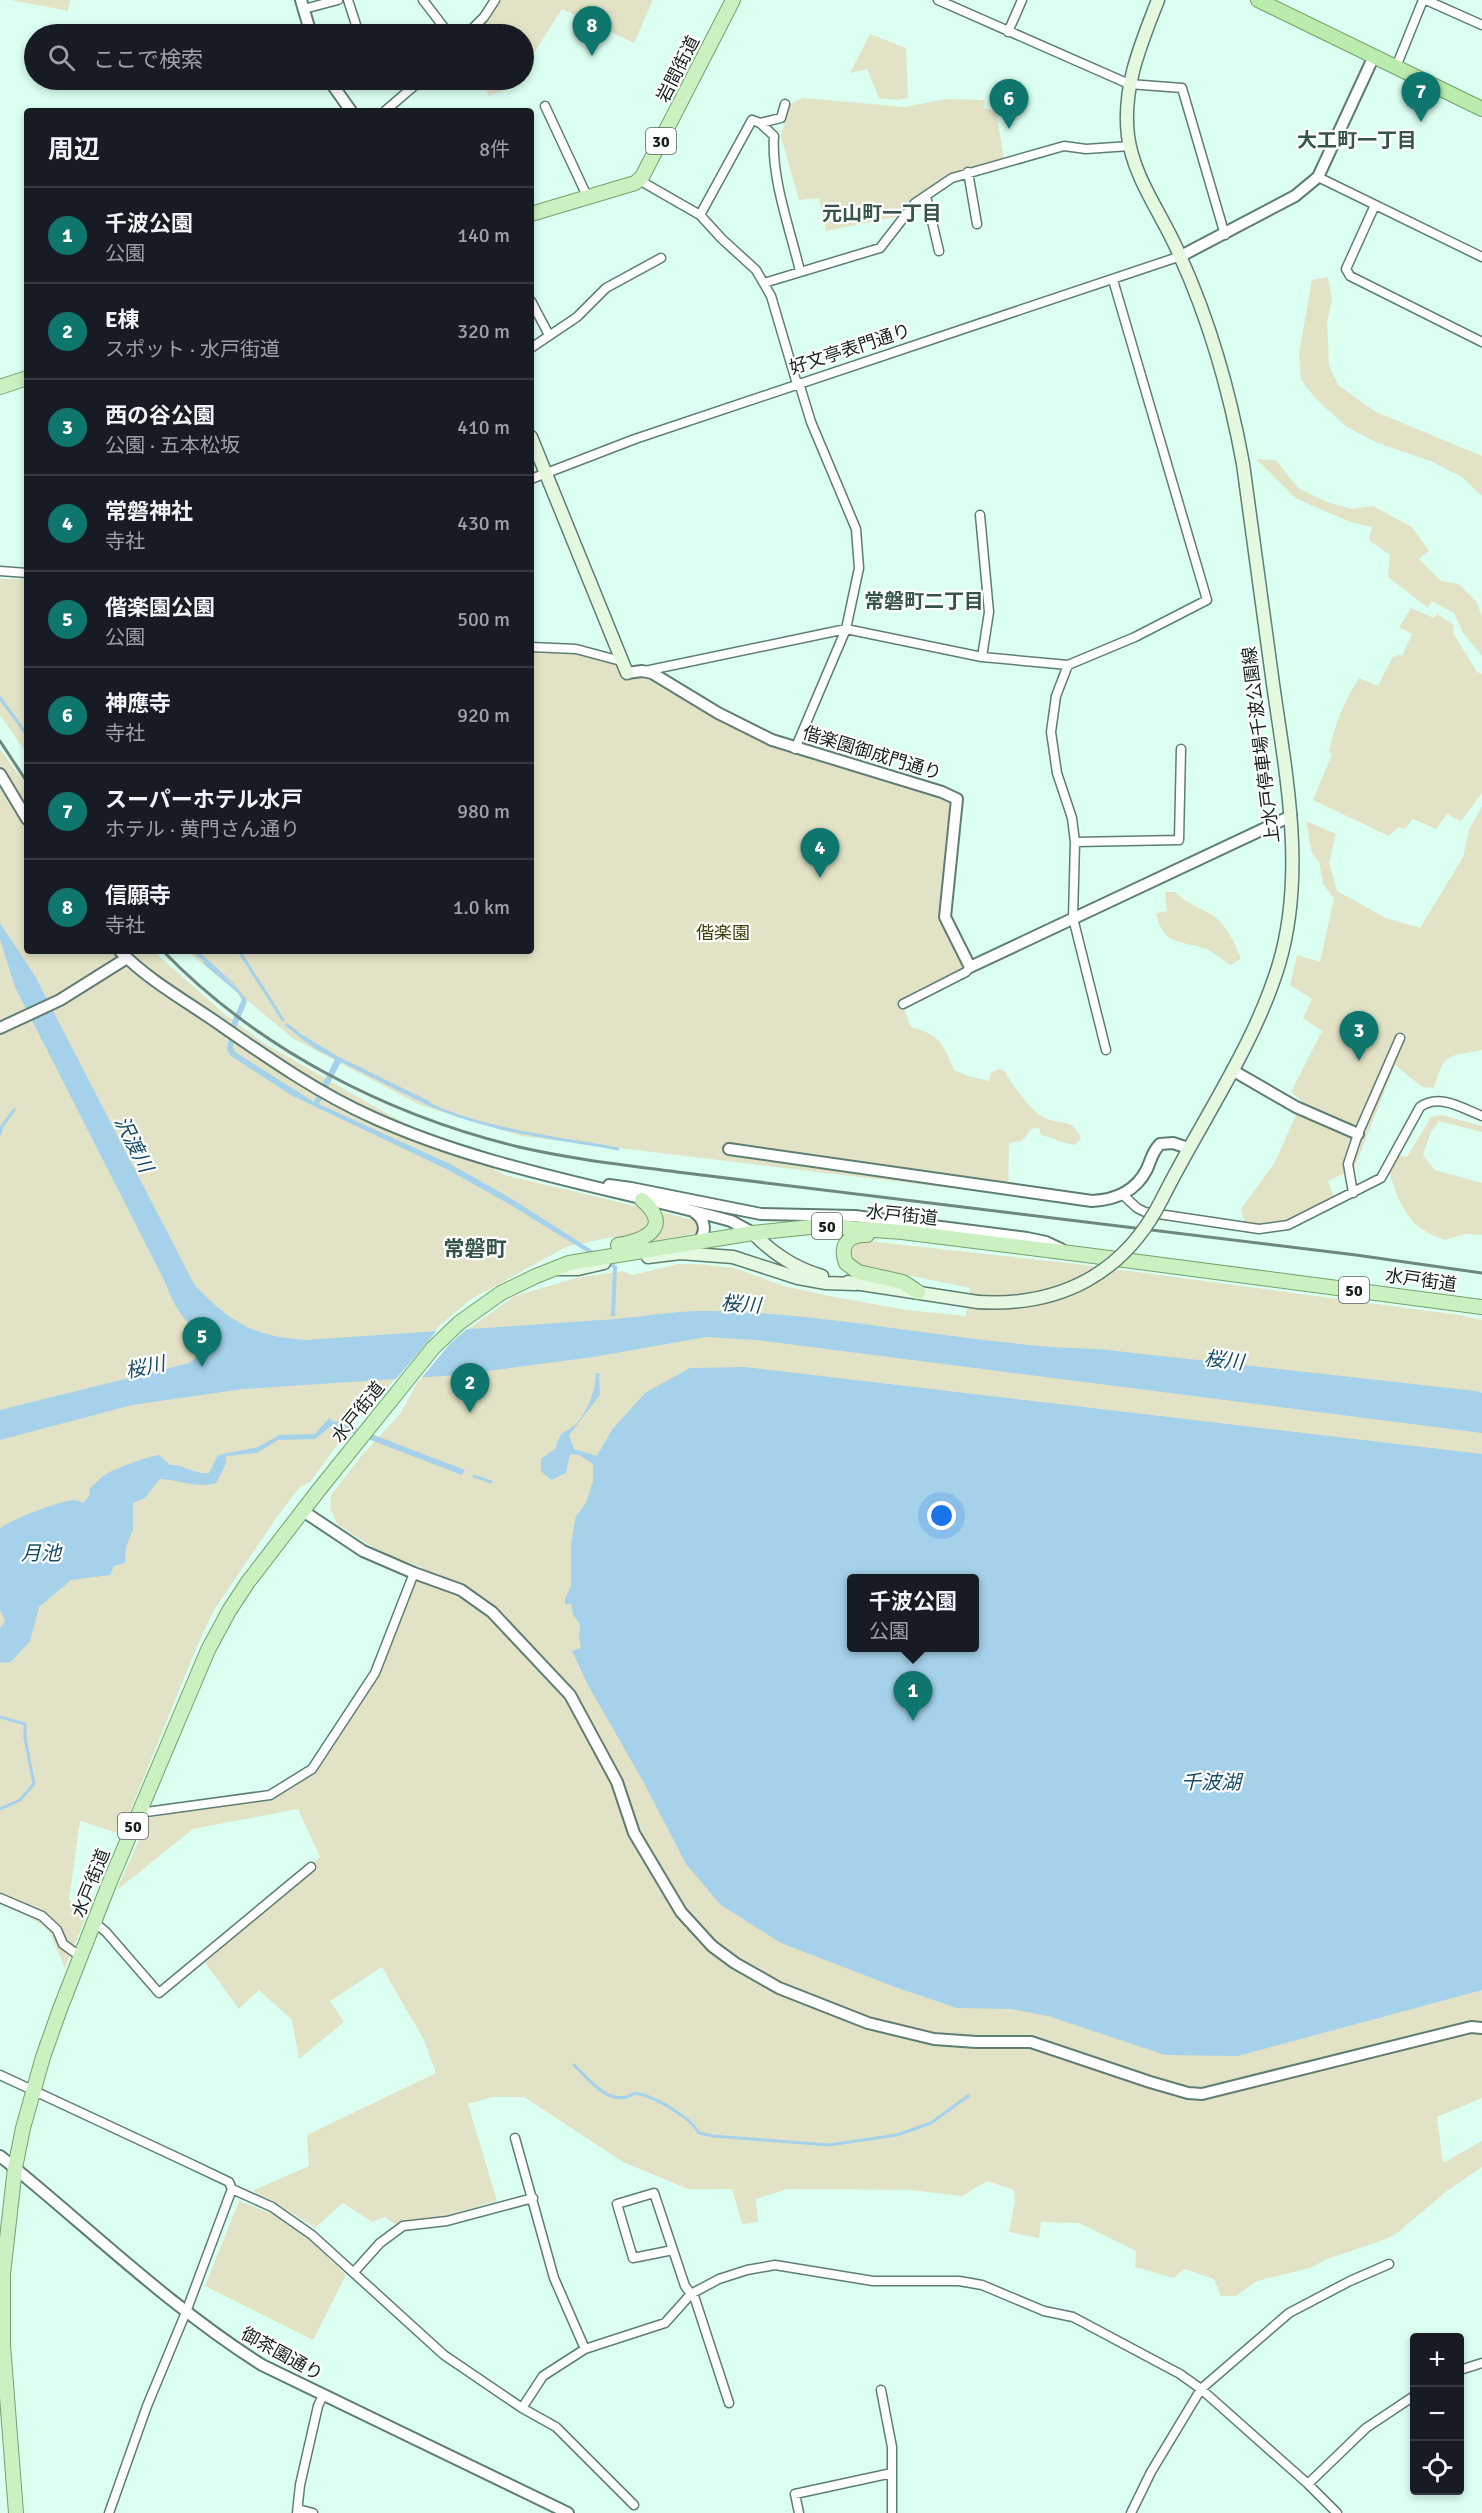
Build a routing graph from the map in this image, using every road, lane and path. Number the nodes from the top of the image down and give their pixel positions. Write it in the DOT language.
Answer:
graph roads {
  1 [pos="338,0"];
  2 [pos="348,0"];
  3 [pos="423,0"];
  4 [pos="495,0"];
  5 [pos="733,0"];
  6 [pos="938,0"];
  7 [pos="1022,0"];
  8 [pos="1158,0"];
  9 [pos="1258,0"];
  10 [pos="1424,0"];
  11 [pos="302,4"];
  12 [pos="308,24"];
  13 [pos="356,24"];
  14 [pos="441,24"];
  15 [pos="477,24"];
  16 [pos="1482,25"];
  17 [pos="1008,32"];
  18 [pos="1374,56"];
  19 [pos="1396,67"];
  20 [pos="1129,84"];
  21 [pos="339,90"];
  22 [pos="409,90"];
  23 [pos="784,104"];
  24 [pos="545,106"];
  25 [pos="349,108"];
  26 [pos="388,108"];
  27 [pos="1482,109"];
  28 [pos="760,123"];
  29 [pos="1130,146"];
  30 [pos="968,172"];
  31 [pos="1318,177"];
  32 [pos="639,180"];
  33 [pos="587,196"];
  34 [pos="926,196"];
  35 [pos="1375,205"];
  36 [pos="534,213"];
  37 [pos="700,214"];
  38 [pos="978,224"];
  39 [pos="1225,235"];
  40 [pos="939,251"];
  41 [pos="1181,256"];
  42 [pos="1482,257"];
  43 [pos="661,258"];
  44 [pos="800,271"];
  45 [pos="1113,280"];
  46 [pos="764,283"];
  47 [pos="534,307"];
  48 [pos="549,335"];
  49 [pos="1482,342"];
  50 [pos="534,346"];
  51 [pos="24,379"];
  52 [pos="798,383"];
  53 [pos="0,387"];
  54 [pos="534,444"];
  55 [pos="547,473"];
  56 [pos="534,478"];
  57 [pos="980,515"];
  58 [pos="0,571"];
  59 [pos="24,573"];
  60 [pos="846,629"];
  61 [pos="534,647"];
  62 [pos="982,657"];
  63 [pos="1068,664"];
  64 [pos="624,667"];
  65 [pos="642,671"];
  66 [pos="795,749"];
  67 [pos="1181,749"];
  68 [pos="0,774"];
  69 [pos="24,814"];
  70 [pos="1291,816"];
  71 [pos="1076,842"];
  72 [pos="1073,918"];
  73 [pos="124,955"];
  74 [pos="970,967"];
  75 [pos="903,1004"];
  76 [pos="0,1028"];
  77 [pos="1400,1038"];
  78 [pos="1106,1050"];
  79 [pos="1232,1070"];
  80 [pos="1482,1116"];
  81 [pos="1358,1134"];
  82 [pos="1188,1148"];
  83 [pos="729,1149"];
  84 [pos="576,1182"];
  85 [pos="1353,1193"];
  86 [pos="1122,1194"];
  87 [pos="642,1200"];
  88 [pos="691,1211"];
  89 [pos="902,1232"];
  90 [pos="753,1233"];
  91 [pos="699,1241"];
  92 [pos="1066,1252"];
  93 [pos="569,1263"];
  94 [pos="551,1269"];
  95 [pos="855,1284"];
  96 [pos="918,1292"];
  97 [pos="1482,1307"];
  98 [pos="303,1511"];
  99 [pos="414,1574"];
  100 [pos="139,1813"];
  101 [pos="311,1867"];
  102 [pos="0,1898"];
  103 [pos="94,1922"];
  104 [pos="81,1957"];
  105 [pos="1482,2028"];
  106 [pos="0,2075"];
  107 [pos="33,2089"];
  108 [pos="515,2138"];
  109 [pos="0,2156"];
  110 [pos="15,2168"];
  111 [pos="232,2189"];
  112 [pos="532,2198"];
  113 [pos="4,2221"];
  114 [pos="673,2250"];
  115 [pos="1389,2264"];
  116 [pos="354,2272"];
  117 [pos="691,2294"];
  118 [pos="186,2312"];
  119 [pos="585,2349"];
  120 [pos="1482,2362"];
  121 [pos="1464,2369"];
  122 [pos="1201,2389"];
  123 [pos="881,2390"];
  124 [pos="323,2395"];
  125 [pos="1410,2399"];
  126 [pos="729,2403"];
  127 [pos="522,2408"];
  128 [pos="892,2474"];
  129 [pos="1308,2484"];
  130 [pos="634,2505"];
  131 [pos="298,2511"];
  132 [pos="16,2513"];
  133 [pos="109,2513"];
  134 [pos="313,2513"];
  135 [pos="568,2513"];
  136 [pos="799,2513"];
  137 [pos="892,2513"];
  138 [pos="1131,2513"];
  139 [pos="1335,2513"];
  1 -- 11 [label="street"];
  2 -- 13 [label="street"];
  3 -- 14 [label="street"];
  4 -- 15 [label="street"];
  5 -- 32 [label="main road, 岩間街道 / 30"];
  6 -- 17 [label="street"];
  7 -- 17 [label="street"];
  8 -- 20 [label="main road, 上水戸停車場千波公園線"];
  9 -- 18 [label="highway"];
  10 -- 16 [label="street"];
  10 -- 19 [label="street"];
  11 -- 12 [label="street"];
  17 -- 20 [label="street"];
  18 -- 19 [label="highway"];
  18 -- 31 [label="street"];
  19 -- 27 [label="highway"];
  20 -- 29 [label="main road, 上水戸停車場千波公園線"];
  20 -- 39 [label="street"];
  21 -- 25 [label="street"];
  22 -- 26 [label="street"];
  23 -- 28 [label="street"];
  24 -- 33 [label="street"];
  28 -- 37 [label="street"];
  28 -- 44 [label="street"];
  29 -- 30 [label="street"];
  29 -- 41 [label="main road, 上水戸停車場千波公園線"];
  30 -- 34 [label="street"];
  30 -- 38 [label="street"];
  31 -- 35 [label="street"];
  31 -- 39 [label="street"];
  32 -- 33 [label="main road"];
  32 -- 37 [label="street"];
  33 -- 36 [label="main road"];
  34 -- 40 [label="street"];
  34 -- 44 [label="street"];
  35 -- 42 [label="street"];
  35 -- 49 [label="street"];
  37 -- 46 [label="street"];
  39 -- 41 [label="street"];
  41 -- 45 [label="street, 好文亭表門通り"];
  41 -- 70 [label="main road, 上水戸停車場千波公園線"];
  43 -- 48 [label="street"];
  44 -- 46 [label="street"];
  45 -- 52 [label="street, 好文亭表門通り"];
  45 -- 63 [label="street"];
  46 -- 52 [label="street"];
  47 -- 48 [label="street"];
  48 -- 50 [label="street"];
  51 -- 53 [label="main road"];
  52 -- 55 [label="street, 好文亭表門通り"];
  52 -- 60 [label="street"];
  54 -- 55 [label="main road"];
  55 -- 56 [label="street, 好文亭表門通り"];
  55 -- 64 [label="main road"];
  57 -- 62 [label="street"];
  58 -- 59 [label="street"];
  60 -- 62 [label="street"];
  60 -- 65 [label="street"];
  60 -- 66 [label="street"];
  61 -- 64 [label="street"];
  62 -- 63 [label="street"];
  63 -- 71 [label="street"];
  64 -- 65 [label="street, 偕楽園御成門通り"];
  65 -- 66 [label="street, 偕楽園御成門通り"];
  66 -- 74 [label="street, 偕楽園御成門通り"];
  67 -- 71 [label="street"];
  68 -- 69 [label="street"];
  70 -- 72 [label="street"];
  70 -- 79 [label="main road, 上水戸停車場千波公園線"];
  71 -- 72 [label="street"];
  72 -- 74 [label="street"];
  72 -- 78 [label="street"];
  73 -- 76 [label="street"];
  73 -- 84 [label="street"];
  74 -- 75 [label="street"];
  77 -- 81 [label="street"];
  79 -- 81 [label="street"];
  79 -- 82 [label="main road, 上水戸停車場千波公園線"];
  80 -- 85 [label="street"];
  81 -- 85 [label="street"];
  82 -- 86 [label="street"];
  82 -- 96 [label="main road, 上水戸停車場千波公園線, bridge"];
  83 -- 86 [label="street"];
  84 -- 87 [label="street"];
  84 -- 92 [label="street"];
  85 -- 86 [label="street"];
  87 -- 88 [label="street"];
  87 -- 93 [label="main road"];
  88 -- 90 [label="street"];
  88 -- 91 [label="street"];
  89 -- 90 [label="main road, 水戸街道 / 50"];
  89 -- 92 [label="main road, 水戸街道 / 50"];
  89 -- 96 [label="main road"];
  90 -- 91 [label="main road, 水戸街道 / 50"];
  90 -- 95 [label="main road, 上水戸停車場千波公園線"];
  91 -- 93 [label="main road, 水戸街道 / 50"];
  92 -- 97 [label="main road, 水戸街道 / 50"];
  93 -- 94 [label="main road, 水戸街道 / 50"];
  94 -- 95 [label="main road"];
  94 -- 98 [label="main road, 水戸街道 / 50"];
  95 -- 96 [label="main road, 上水戸停車場千波公園線"];
  98 -- 99 [label="street"];
  98 -- 100 [label="main road, 水戸街道 / 50"];
  99 -- 100 [label="street"];
  99 -- 105 [label="street"];
  100 -- 103 [label="main road, 水戸街道 / 50"];
  101 -- 103 [label="street"];
  102 -- 104 [label="street"];
  103 -- 104 [label="main road, 水戸街道 / 50"];
  104 -- 107 [label="main road, 水戸街道 / 50"];
  106 -- 107 [label="street"];
  107 -- 110 [label="main road, 水戸街道 / 50"];
  107 -- 111 [label="street"];
  108 -- 112 [label="street"];
  109 -- 110 [label="street, 御茶園通り"];
  110 -- 113 [label="main road, 水戸街道 / 50"];
  110 -- 118 [label="street, 御茶園通り"];
  111 -- 116 [label="street"];
  111 -- 118 [label="street"];
  112 -- 116 [label="street"];
  112 -- 119 [label="street"];
  113 -- 132 [label="main road, 水戸街道 / 50"];
  114 -- 114 [label="street"];
  114 -- 117 [label="street"];
  115 -- 122 [label="street"];
  116 -- 127 [label="street"];
  117 -- 119 [label="street"];
  117 -- 122 [label="street"];
  117 -- 126 [label="street"];
  118 -- 124 [label="street, 御茶園通り"];
  118 -- 133 [label="street"];
  119 -- 127 [label="street"];
  120 -- 121 [label="street"];
  122 -- 129 [label="street"];
  122 -- 138 [label="street"];
  123 -- 128 [label="street"];
  124 -- 131 [label="street"];
  124 -- 135 [label="street, 御茶園通り"];
  125 -- 129 [label="street"];
  127 -- 130 [label="street"];
  128 -- 136 [label="street"];
  128 -- 137 [label="street"];
  129 -- 139 [label="street"];
  131 -- 134 [label="street"];
}
